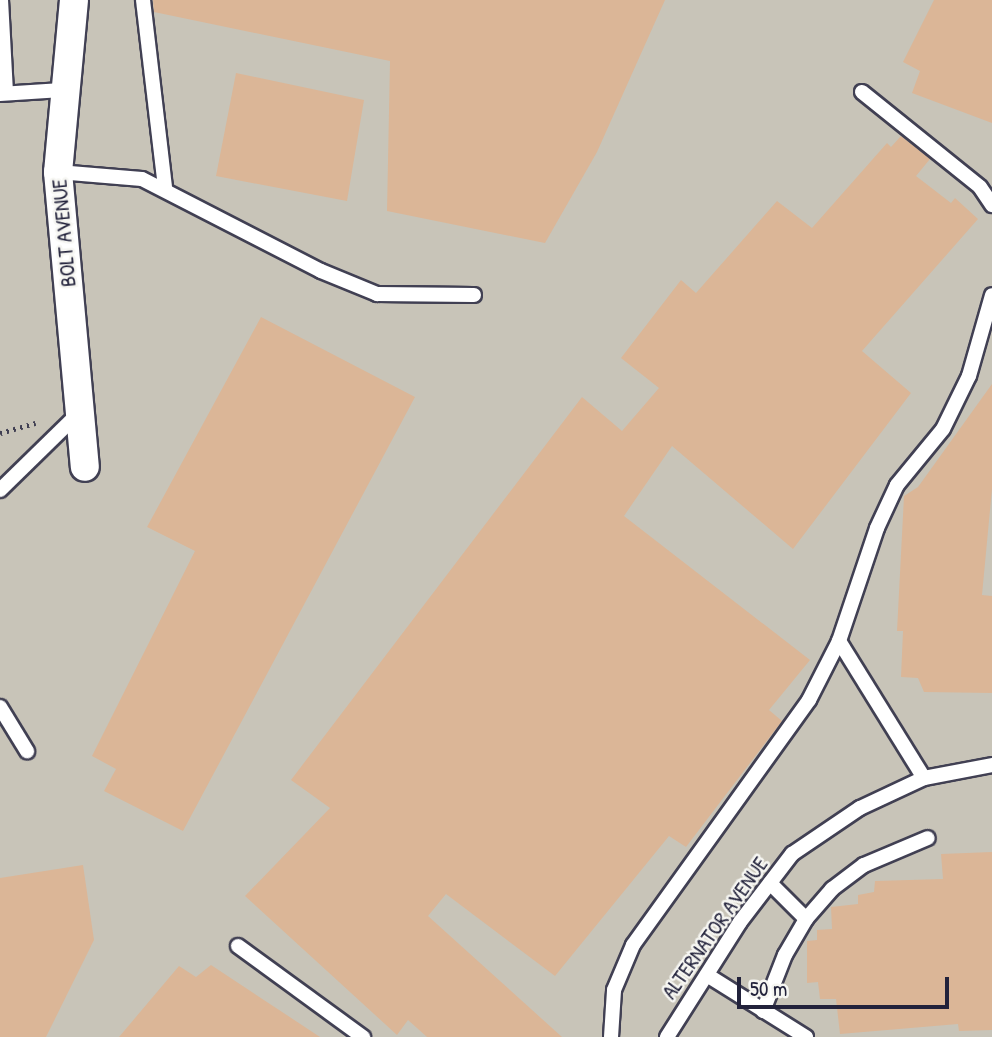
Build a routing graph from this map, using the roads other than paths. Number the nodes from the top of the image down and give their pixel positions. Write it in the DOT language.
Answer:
graph roads {
  1 [pos="1,0"];
  2 [pos="74,0"];
  3 [pos="143,0"];
  4 [pos="62,90"];
  5 [pos="862,92"];
  6 [pos="3,94"];
  7 [pos="58,172"];
  8 [pos="165,188"];
  9 [pos="992,205"];
  10 [pos="474,295"];
  11 [pos="992,295"];
  12 [pos="80,412"];
  13 [pos="85,467"];
  14 [pos="0,490"];
  15 [pos="839,641"];
  16 [pos="0,706"];
  17 [pos="27,751"];
  18 [pos="992,765"];
  19 [pos="924,778"];
  20 [pos="928,838"];
  21 [pos="770,883"];
  22 [pos="806,919"];
  23 [pos="238,946"];
  24 [pos="707,975"];
  25 [pos="763,1011"];
  26 [pos="671,1035"];
  27 [pos="363,1037"];
  28 [pos="611,1037"];
  29 [pos="806,1037"];
  1 -- 6 [label="lane"];
  2 -- 4 [label="street, BOLT AVENUE"];
  3 -- 8 [label="lane"];
  4 -- 6 [label="lane"];
  4 -- 7 [label="street, BOLT AVENUE"];
  5 -- 9 [label="lane"];
  7 -- 8 [label="lane"];
  7 -- 12 [label="street, BOLT AVENUE"];
  8 -- 10 [label="lane"];
  11 -- 15 [label="lane"];
  12 -- 13 [label="street, BOLT AVENUE"];
  12 -- 14 [label="lane"];
  15 -- 19 [label="lane"];
  15 -- 28 [label="lane"];
  16 -- 17 [label="lane"];
  18 -- 19 [label="lane, ALTERNATOR AVENUE"];
  19 -- 21 [label="lane, ALTERNATOR AVENUE"];
  20 -- 22 [label="lane"];
  21 -- 22 [label="lane"];
  21 -- 24 [label="lane, ALTERNATOR AVENUE"];
  22 -- 25 [label="lane"];
  23 -- 27 [label="lane"];
  24 -- 25 [label="lane"];
  24 -- 26 [label="lane, ALTERNATOR AVENUE"];
  25 -- 29 [label="lane"];
}
